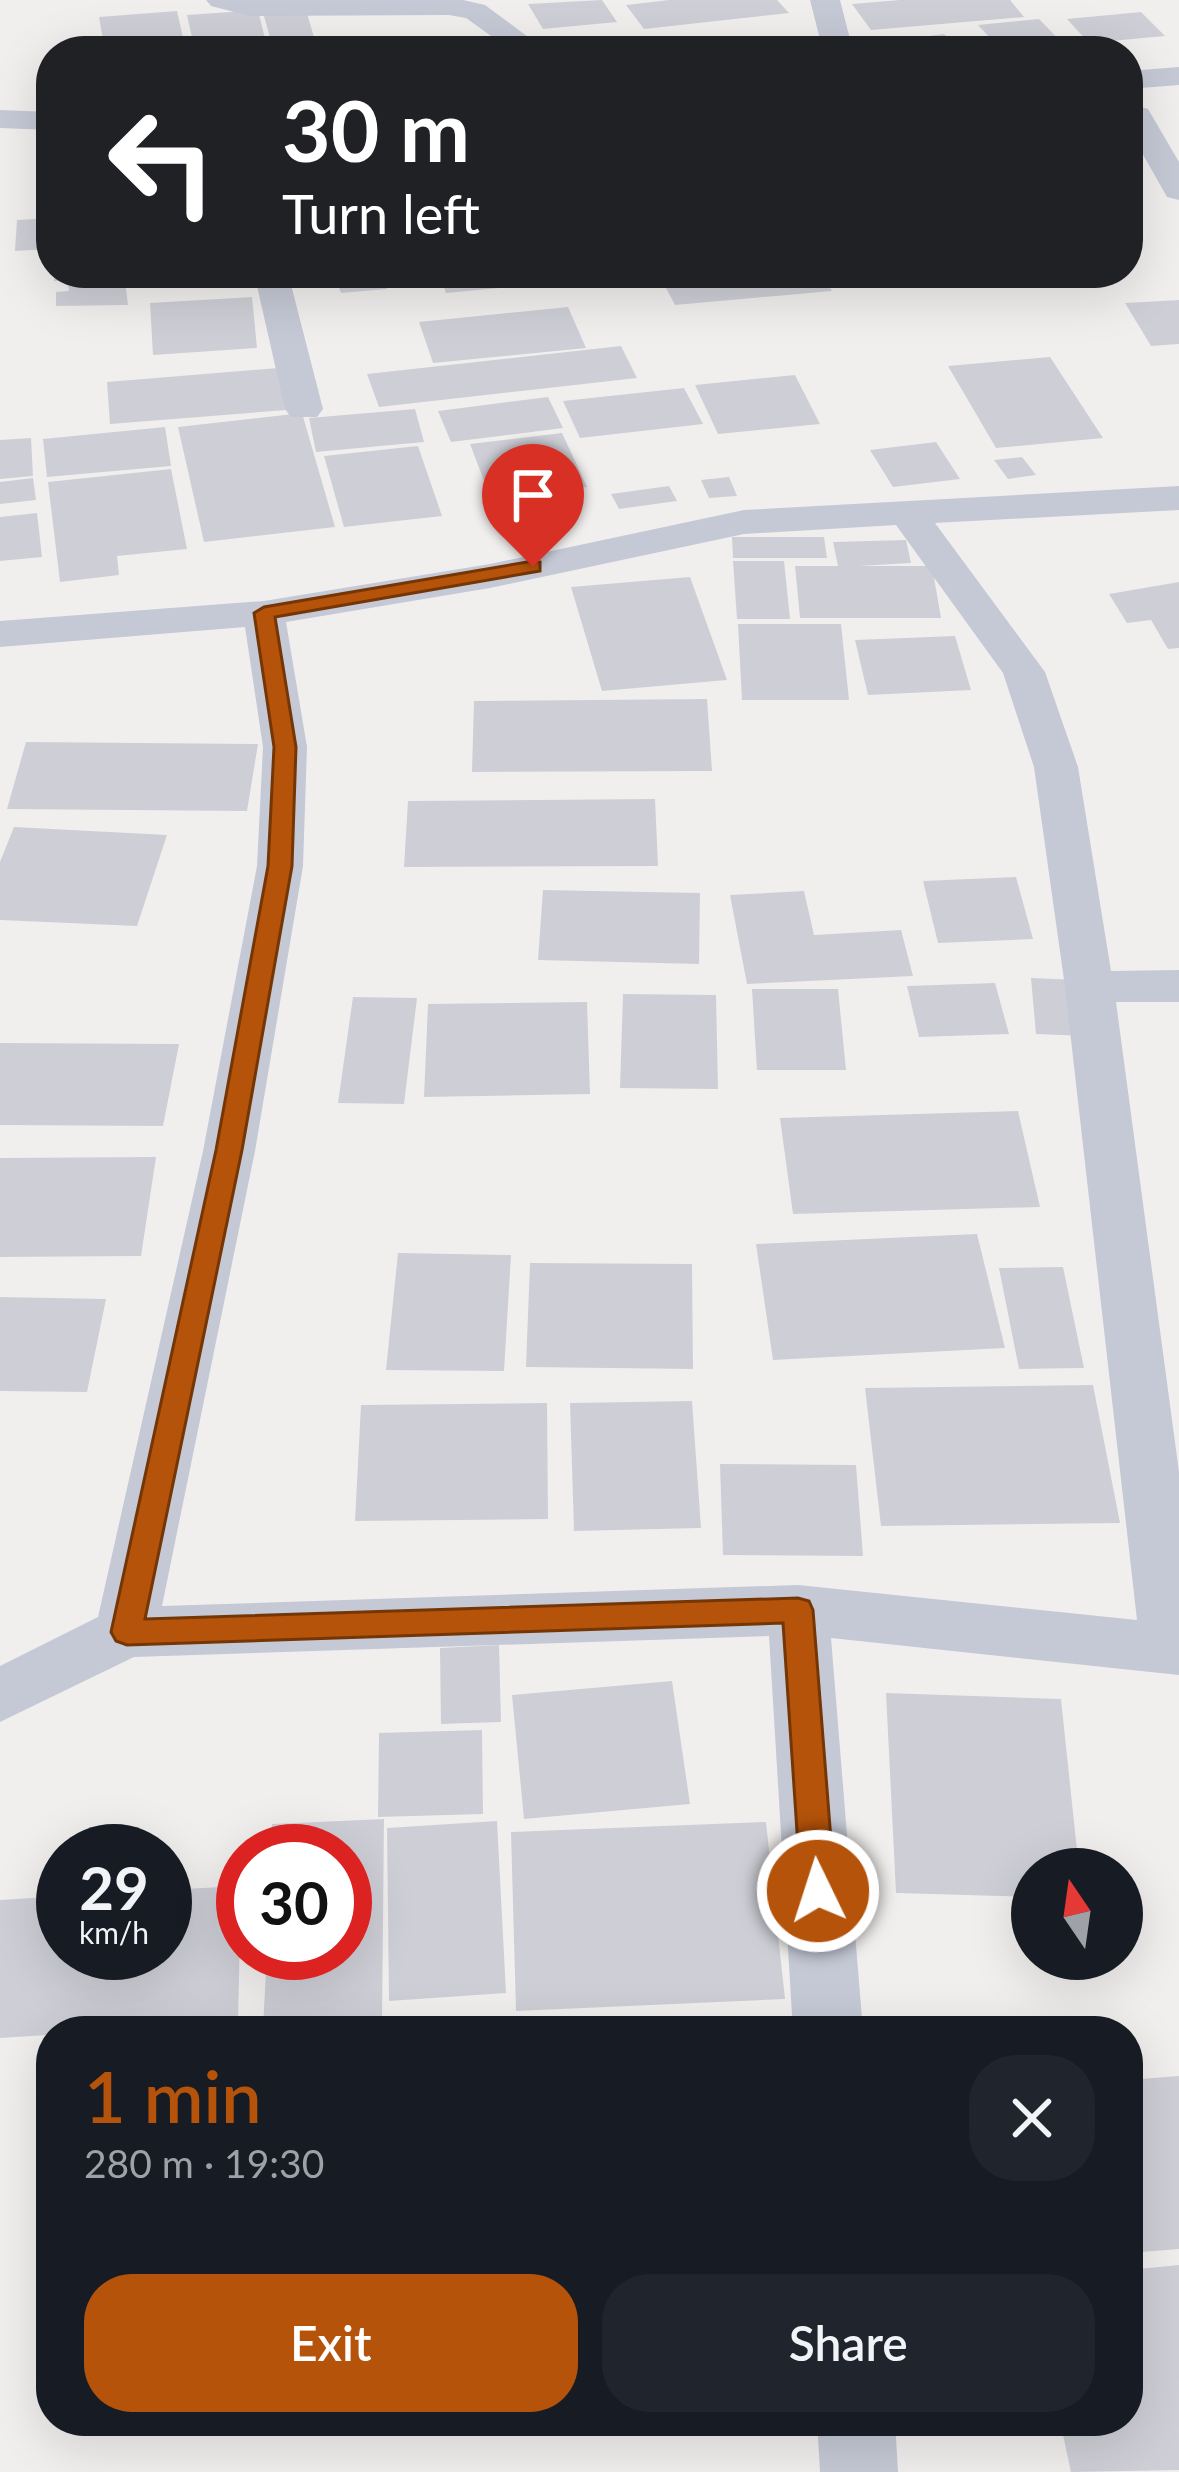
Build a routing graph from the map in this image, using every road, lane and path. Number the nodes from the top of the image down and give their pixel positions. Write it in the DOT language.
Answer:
graph roads {
  1 [pos="221,0"];
  2 [pos="825,0"];
  3 [pos="511,36"];
  4 [pos="834,36"];
  5 [pos="1179,76"];
  6 [pos="1143,79"];
  7 [pos="0,119"];
  8 [pos="36,120"];
  9 [pos="1143,127"];
  10 [pos="1179,190"];
  11 [pos="275,288"];
  12 [pos="304,409"];
  13 [pos="1179,498"];
  14 [pos="906,511"];
  15 [pos="264,613"];
  16 [pos="0,634"];
  17 [pos="1179,986"];
  18 [pos="1089,987"];
  19 [pos="798,1610"];
  20 [pos="127,1632"];
  21 [pos="1176,1650"];
  22 [pos="0,1696"];
  23 [pos="827,2016"];
  24 [pos="857,2436"];
  25 [pos="859,2472"];
  1 -- 3 [label="street"];
  2 -- 4 [label="street"];
  5 -- 6 [label="street"];
  7 -- 8 [label="street"];
  9 -- 10 [label="street"];
  11 -- 12 [label="street"];
  13 -- 14 [label="street"];
  14 -- 15 [label="street"];
  14 -- 18 [label="street"];
  15 -- 16 [label="street"];
  15 -- 20 [label="street"];
  17 -- 18 [label="street"];
  18 -- 21 [label="street"];
  19 -- 20 [label="street"];
  19 -- 21 [label="street"];
  19 -- 23 [label="street"];
  20 -- 22 [label="street"];
  24 -- 25 [label="street"];
}
